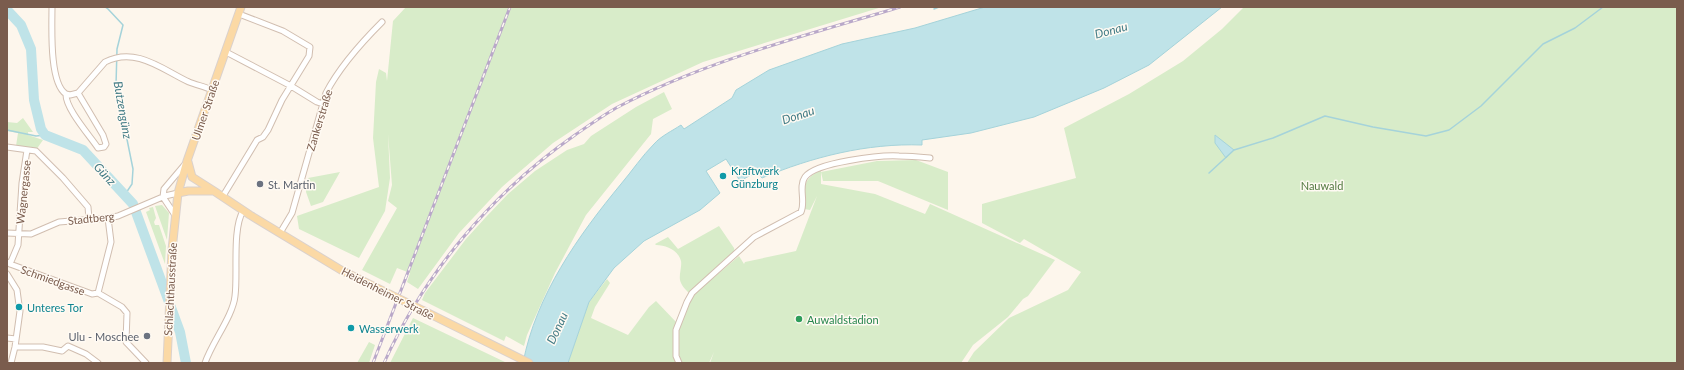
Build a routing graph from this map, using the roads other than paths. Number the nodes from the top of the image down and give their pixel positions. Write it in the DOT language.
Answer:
graph roads {
  1 [pos="52,7"];
  2 [pos="240,11"];
  3 [pos="382,22"];
  4 [pos="226,52"];
  5 [pos="291,86"];
  6 [pos="212,90"];
  7 [pos="78,93"];
  8 [pos="66,94"];
  9 [pos="323,104"];
  10 [pos="7,147"];
  11 [pos="27,150"];
  12 [pos="930,158"];
  13 [pos="188,161"];
  14 [pos="214,191"];
  15 [pos="178,193"];
  16 [pos="223,196"];
  17 [pos="163,197"];
  18 [pos="243,211"];
  19 [pos="175,215"];
  20 [pos="108,218"];
  21 [pos="89,219"];
  22 [pos="7,233"];
  23 [pos="280,233"];
  24 [pos="18,234"];
  25 [pos="8,263"];
  26 [pos="7,274"];
  27 [pos="98,293"];
  28 [pos="20,305"];
  29 [pos="20,312"];
  30 [pos="7,338"];
  31 [pos="16,339"];
  32 [pos="15,347"];
  33 [pos="11,363"];
  34 [pos="98,363"];
  35 [pos="146,363"];
  36 [pos="167,363"];
  37 [pos="205,363"];
  38 [pos="529,363"];
  39 [pos="679,363"];
  1 -- 8 [label="street"];
  2 -- 4 [label="main road, Ulmer Straße"];
  2 -- 5 [label="street"];
  3 -- 9 [label="street, Zankerstraße"];
  4 -- 5 [label="street"];
  4 -- 6 [label="main road, Ulmer Straße"];
  5 -- 9 [label="street"];
  5 -- 16 [label="street"];
  6 -- 7 [label="street"];
  6 -- 13 [label="main road, Ulmer Straße"];
  7 -- 8 [label="street"];
  7 -- 8 [label="street"];
  9 -- 23 [label="street, Zankerstraße"];
  10 -- 11 [label="street"];
  11 -- 21 [label="street"];
  11 -- 24 [label="street, Wagnergasse"];
  12 -- 39 [label="street"];
  13 -- 14 [label="main road, Heidenheimer Straße"];
  13 -- 15 [label="main road, Ulmer Straße"];
  13 -- 17 [label="street"];
  14 -- 15 [label="main road"];
  14 -- 16 [label="main road, Heidenheimer Straße"];
  15 -- 17 [label="street, Stadtberg"];
  15 -- 19 [label="main road, Ulmer Straße"];
  16 -- 18 [label="main road, Heidenheimer Straße"];
  17 -- 19 [label="street"];
  17 -- 20 [label="street, Stadtberg"];
  18 -- 23 [label="main road, Heidenheimer Straße"];
  18 -- 37 [label="street"];
  19 -- 36 [label="main road, Schlachthausstraße"];
  20 -- 21 [label="street, Stadtberg"];
  20 -- 27 [label="street"];
  21 -- 24 [label="street, Stadtberg"];
  22 -- 24 [label="street, Stadtberg"];
  23 -- 38 [label="main road, Heidenheimer Straße, bridge"];
  24 -- 25 [label="street"];
  25 -- 27 [label="street, Schmiedgasse"];
  26 -- 28 [label="street"];
  27 -- 35 [label="street, Schmiedgasse"];
  29 -- 31 [label="street"];
  30 -- 31 [label="street"];
  31 -- 32 [label="street"];
  32 -- 33 [label="street"];
  32 -- 34 [label="street"];
}
